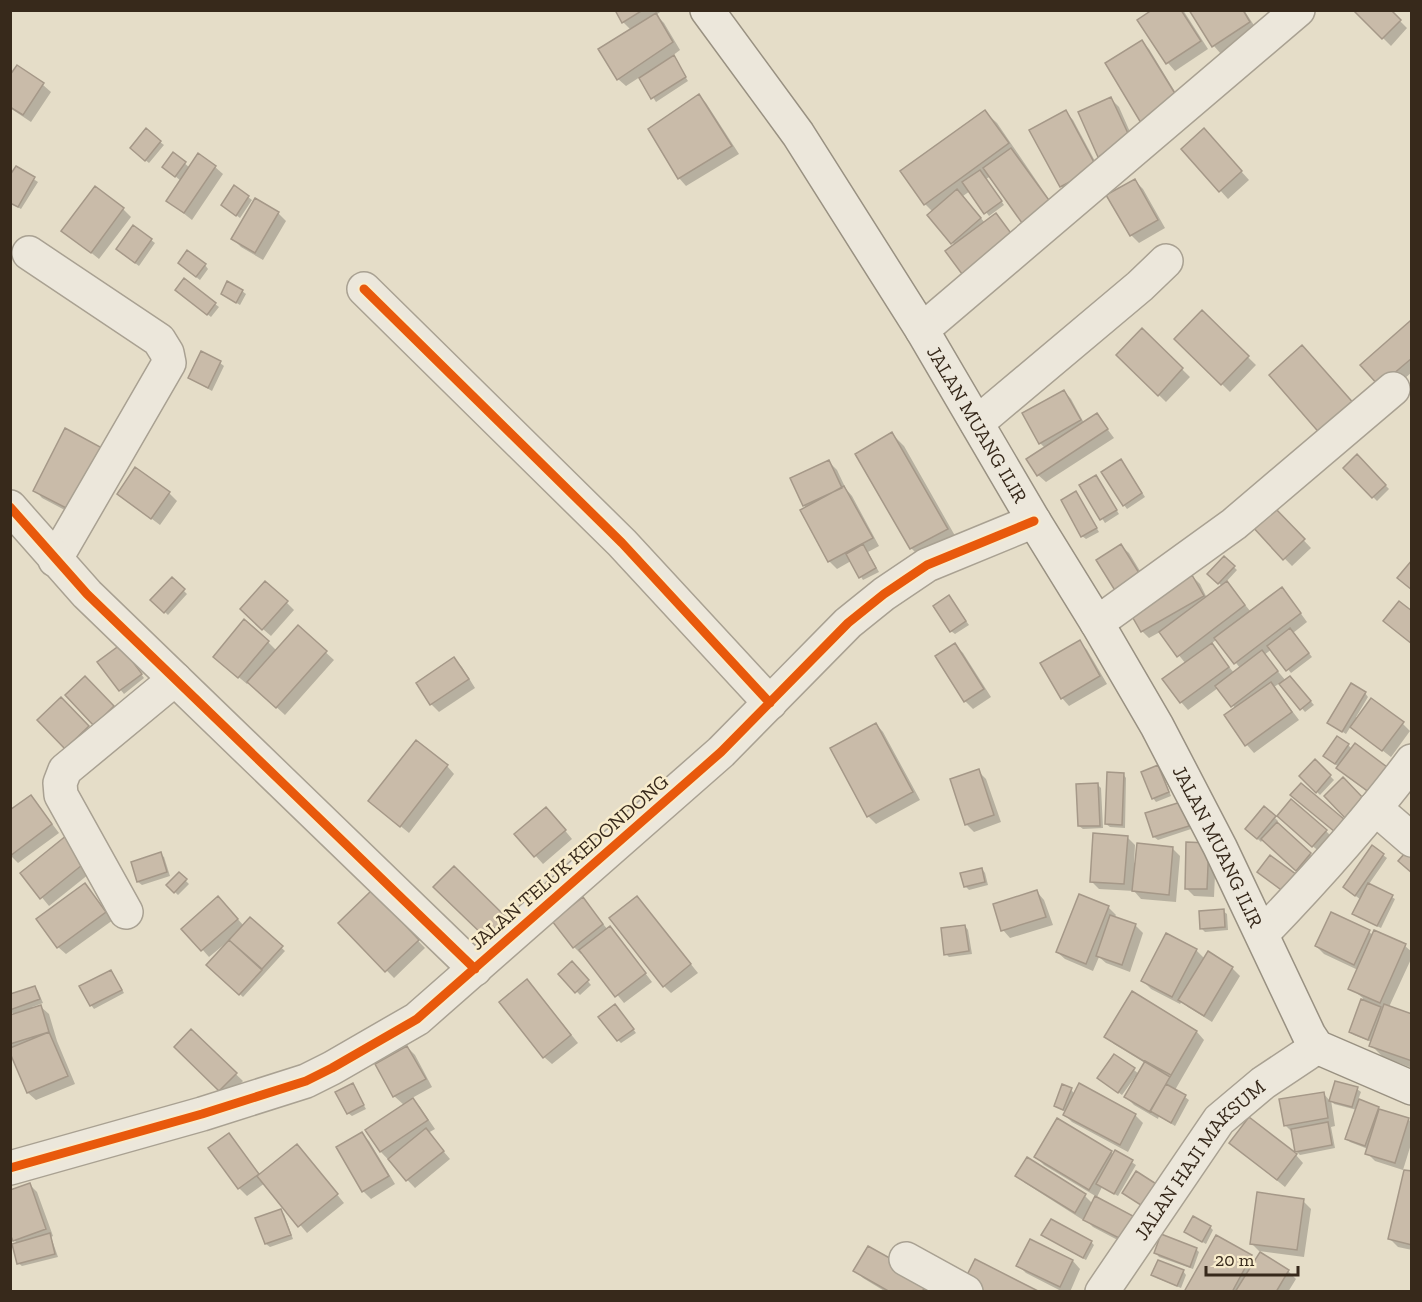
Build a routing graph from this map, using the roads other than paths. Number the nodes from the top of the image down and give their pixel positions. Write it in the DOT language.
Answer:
graph roads {
  1 [pos="707,10"];
  2 [pos="1298,10"];
  3 [pos="29,253"];
  4 [pos="1166,261"];
  5 [pos="364,289"];
  6 [pos="922,330"];
  7 [pos="1393,389"];
  8 [pos="977,423"];
  9 [pos="10,507"];
  10 [pos="1034,521"];
  11 [pos="55,560"];
  12 [pos="1097,623"];
  13 [pos="175,679"];
  14 [pos="770,703"];
  15 [pos="1412,761"];
  16 [pos="1375,808"];
  17 [pos="1412,840"];
  18 [pos="126,912"];
  19 [pos="1262,934"];
  20 [pos="475,969"];
  21 [pos="1317,1047"];
  22 [pos="1412,1088"];
  23 [pos="10,1168"];
  24 [pos="906,1259"];
  25 [pos="966,1292"];
  26 [pos="1102,1292"];
  1 -- 6 [label="street, JALAN MUANG ILIR"];
  2 -- 6 [label="street"];
  3 -- 11 [label="street"];
  4 -- 8 [label="street"];
  5 -- 14 [label="street"];
  6 -- 8 [label="street, JALAN MUANG ILIR"];
  7 -- 12 [label="street"];
  8 -- 10 [label="street, JALAN MUANG ILIR"];
  9 -- 11 [label="street"];
  10 -- 12 [label="street, JALAN MUANG ILIR"];
  10 -- 14 [label="street, JALAN TELUK KEDONDONG"];
  11 -- 13 [label="street"];
  12 -- 19 [label="street, JALAN MUANG ILIR"];
  13 -- 18 [label="street"];
  13 -- 20 [label="street"];
  14 -- 20 [label="street, JALAN TELUK KEDONDONG"];
  15 -- 16 [label="street"];
  16 -- 17 [label="street"];
  16 -- 19 [label="street"];
  19 -- 21 [label="street, JALAN MUANG ILIR"];
  20 -- 23 [label="street, JALAN TELUK KEDONDONG"];
  21 -- 22 [label="street"];
  21 -- 26 [label="street, JALAN HAJI MAKSUM"];
  24 -- 25 [label="street"];
}
